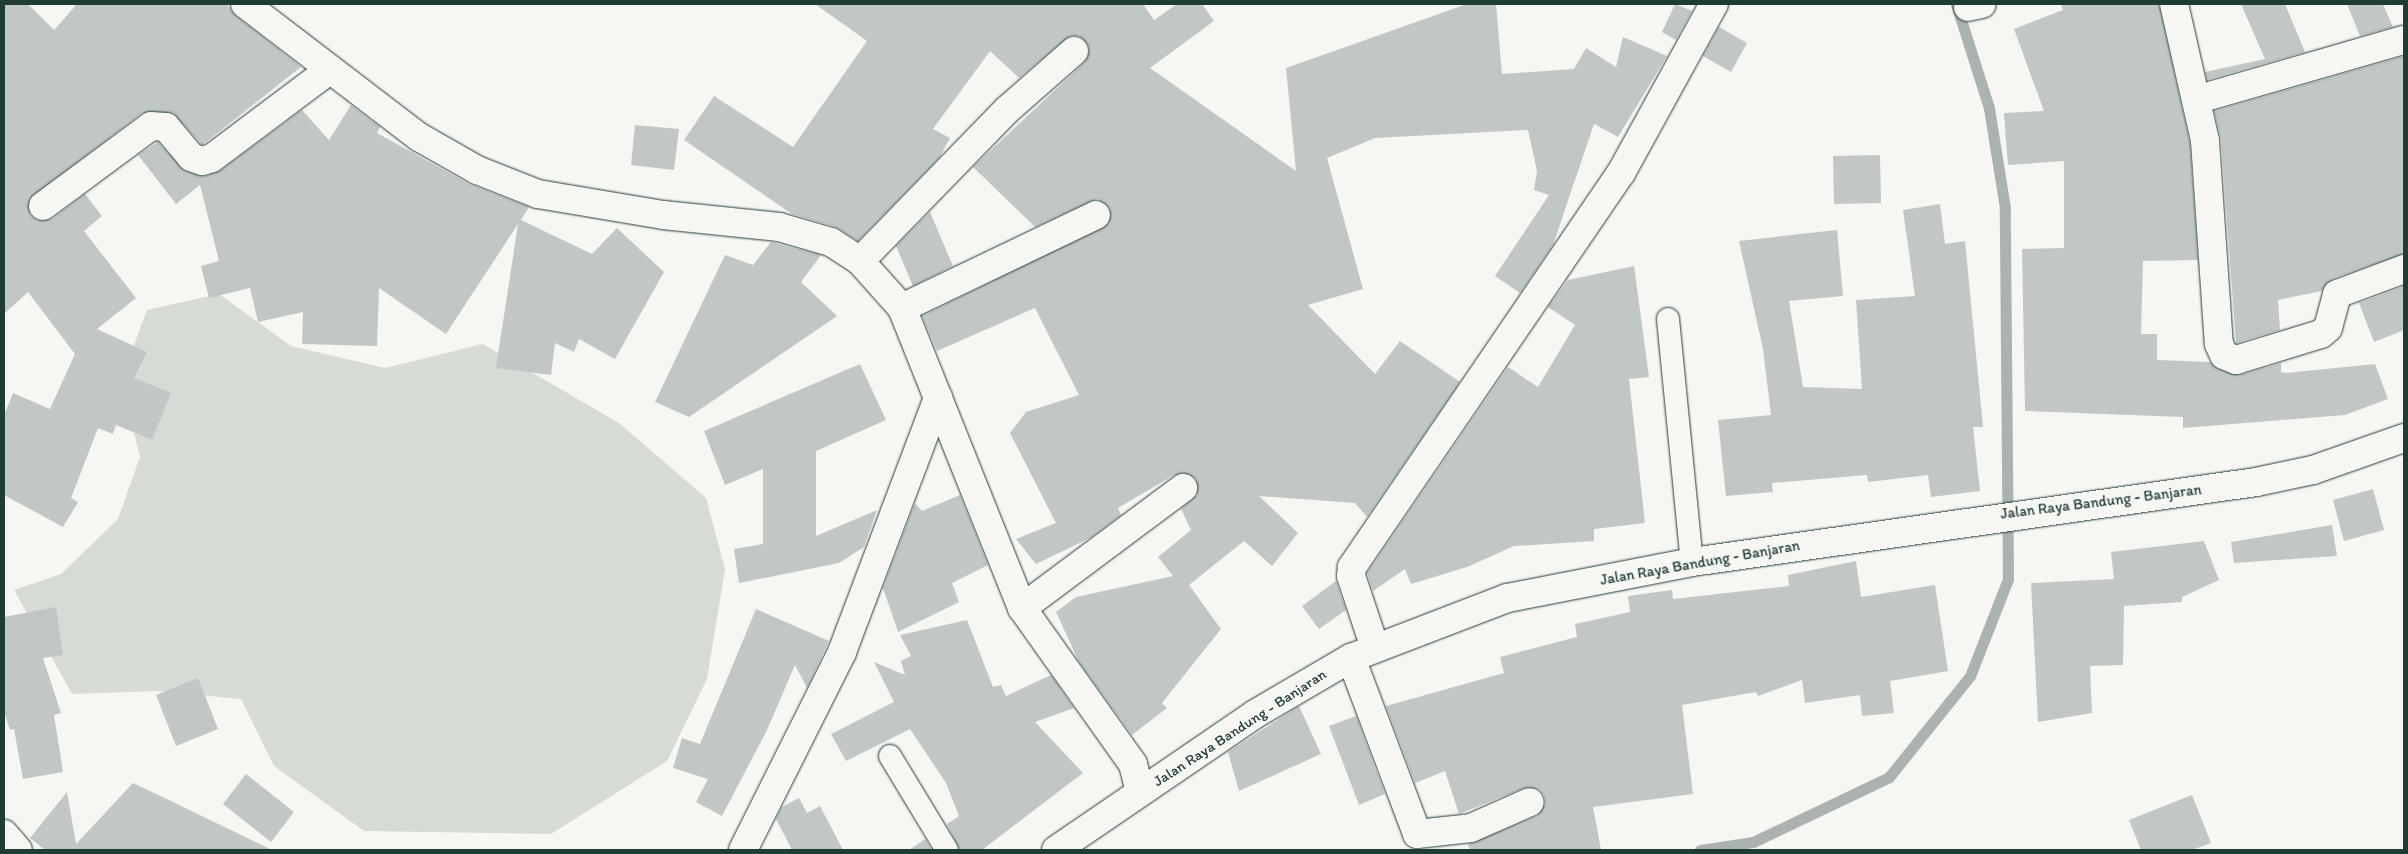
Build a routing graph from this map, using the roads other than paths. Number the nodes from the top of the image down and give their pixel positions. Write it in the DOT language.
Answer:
graph roads {
  1 [pos="245,4"];
  2 [pos="1714,4"];
  3 [pos="2174,4"];
  4 [pos="2404,40"];
  5 [pos="1074,51"];
  6 [pos="329,70"];
  7 [pos="2199,99"];
  8 [pos="43,206"];
  9 [pos="1096,215"];
  10 [pos="860,261"];
  11 [pos="2404,268"];
  12 [pos="902,308"];
  13 [pos="1668,319"];
  14 [pos="938,398"];
  15 [pos="2404,438"];
  16 [pos="1183,488"];
  17 [pos="1692,562"];
  18 [pos="1022,608"];
  19 [pos="1363,653"];
  20 [pos="890,756"];
  21 [pos="1140,792"];
  22 [pos="1530,802"];
  23 [pos="4,834"];
  24 [pos="18,850"];
  25 [pos="743,850"];
  26 [pos="948,850"];
  27 [pos="1056,850"];
  1 -- 6 [label="street"];
  2 -- 19 [label="street"];
  3 -- 7 [label="street"];
  4 -- 7 [label="street"];
  5 -- 10 [label="street"];
  6 -- 8 [label="street"];
  6 -- 10 [label="street"];
  7 -- 11 [label="street"];
  9 -- 12 [label="street"];
  10 -- 12 [label="street"];
  12 -- 14 [label="street"];
  13 -- 17 [label="lane"];
  14 -- 18 [label="street"];
  14 -- 25 [label="street"];
  15 -- 17 [label="street, Jalan Raya Bandung - Banjaran"];
  16 -- 18 [label="street"];
  17 -- 19 [label="street, Jalan Raya Bandung - Banjaran"];
  18 -- 21 [label="street"];
  19 -- 21 [label="street, Jalan Raya Bandung - Banjaran"];
  19 -- 22 [label="street"];
  20 -- 26 [label="lane"];
  21 -- 27 [label="street, Jalan Raya Bandung - Banjaran"];
  23 -- 24 [label="street"];
}
